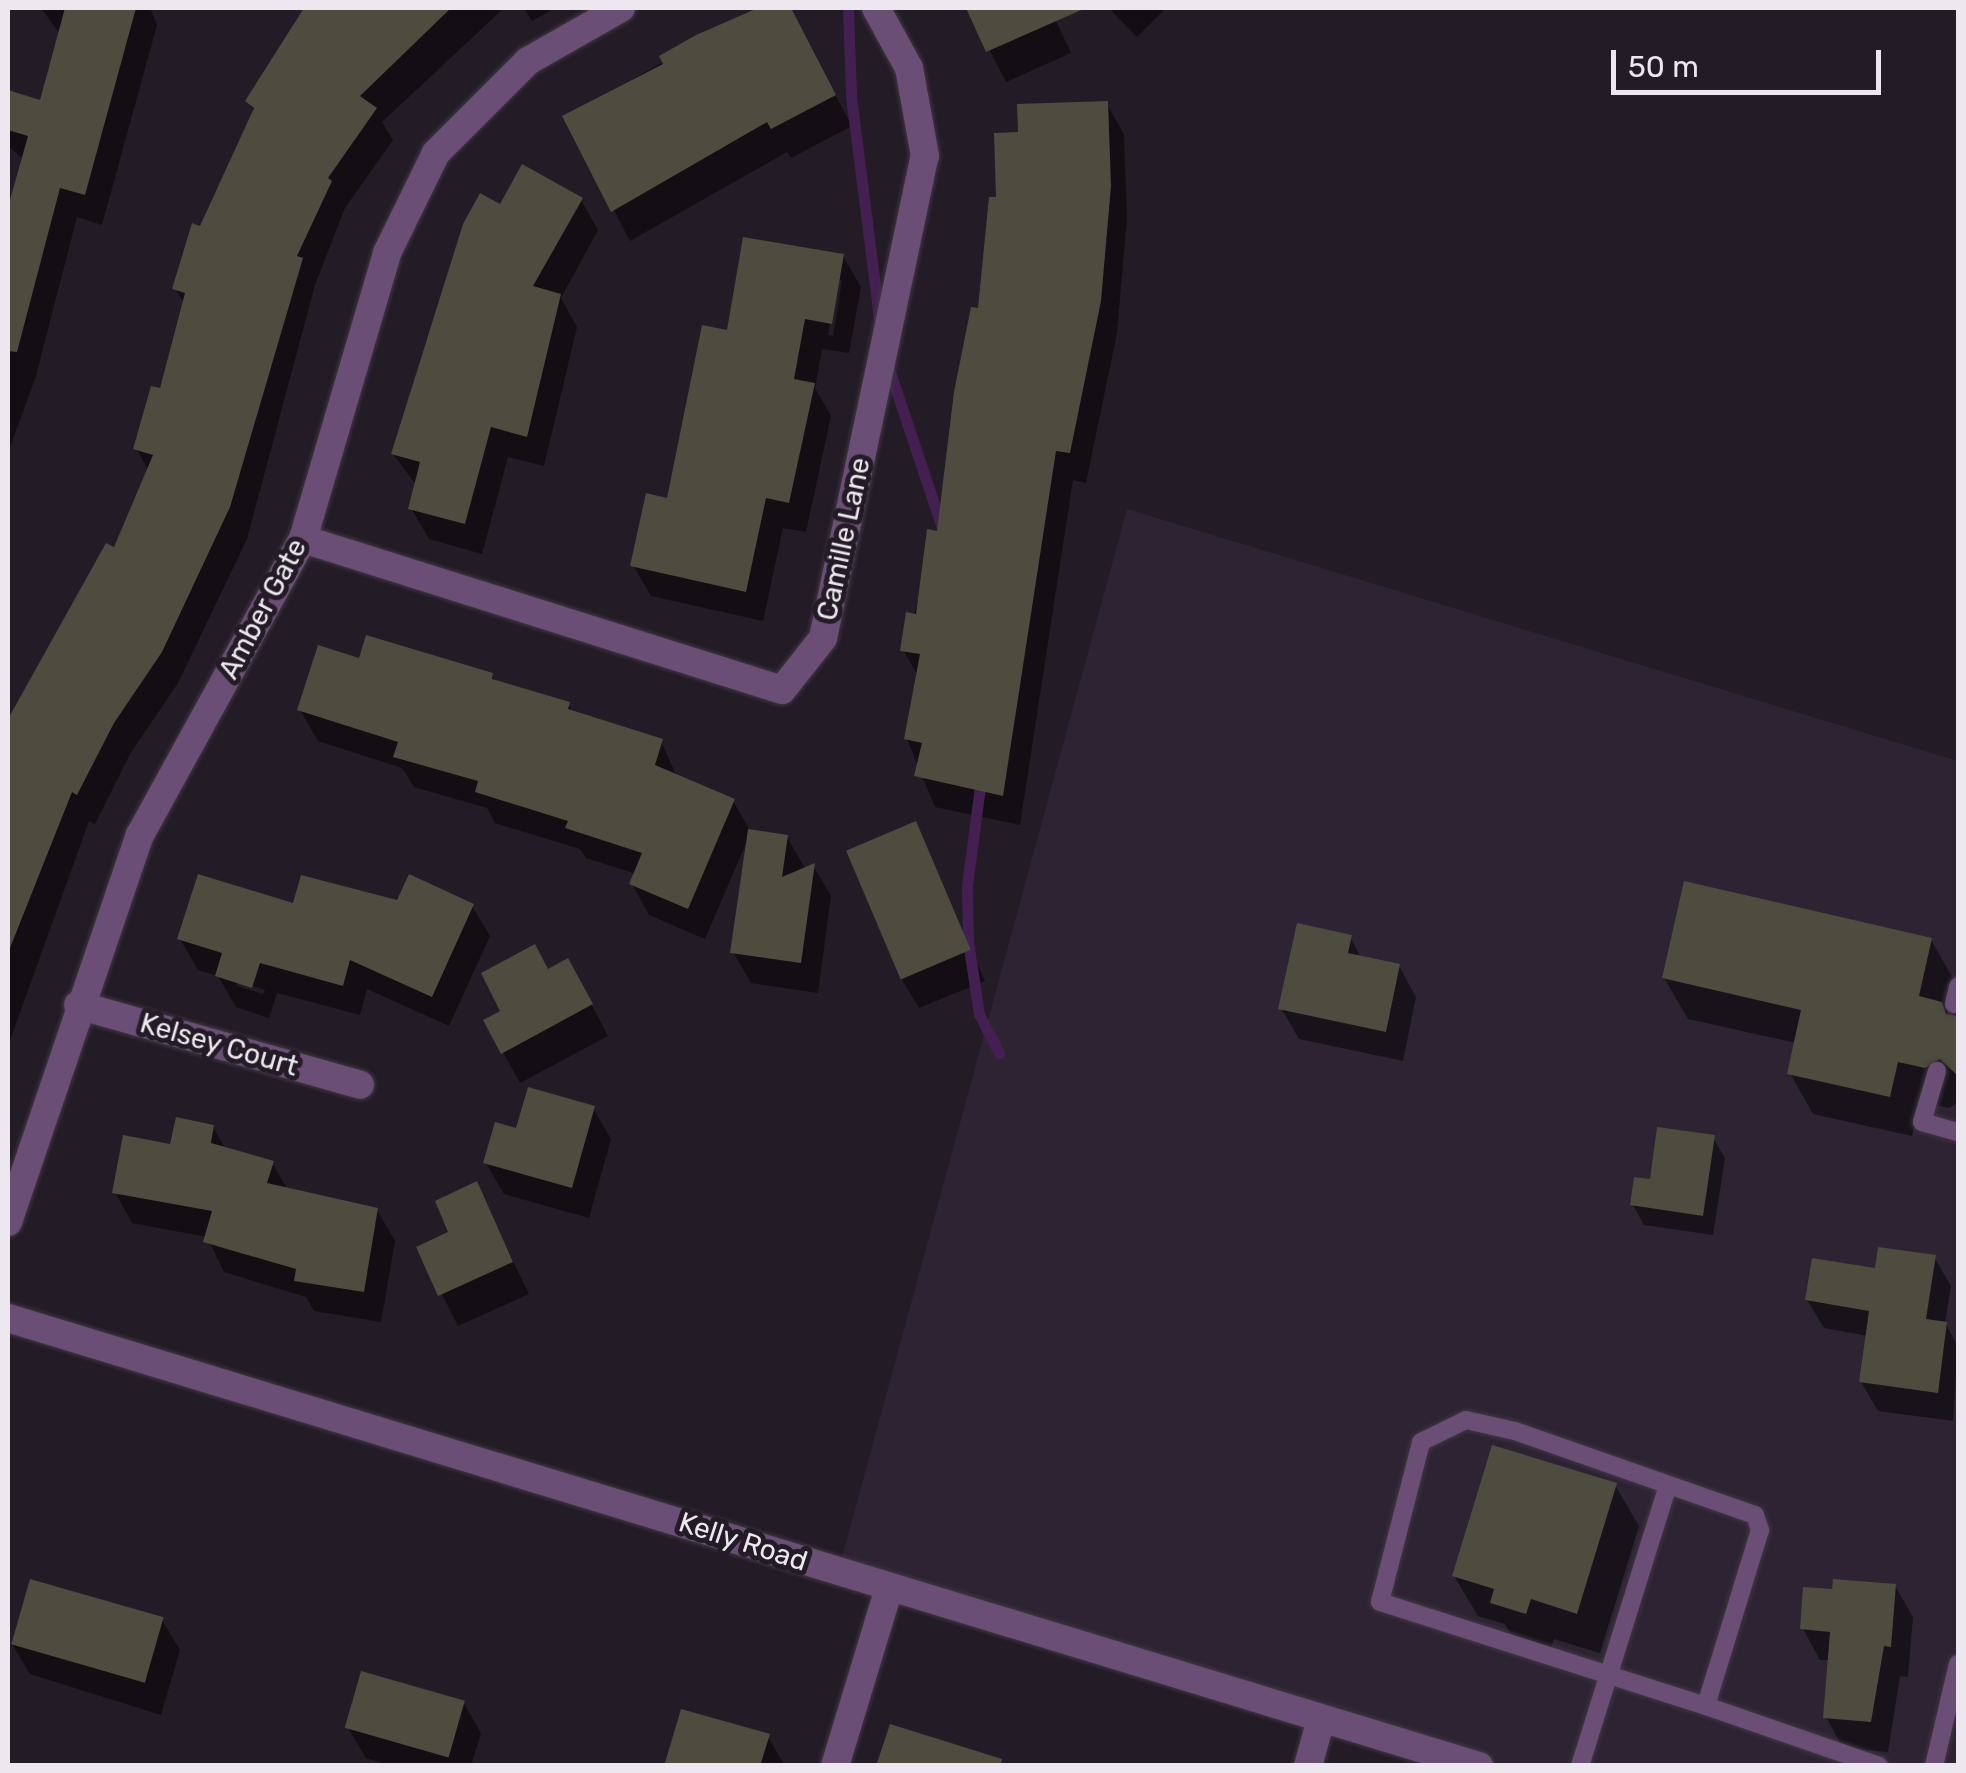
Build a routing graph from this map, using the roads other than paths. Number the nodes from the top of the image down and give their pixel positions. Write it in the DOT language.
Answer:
graph roads {
  1 [pos="621,8"];
  2 [pos="876,8"];
  3 [pos="303,539"];
  4 [pos="78,1005"];
  5 [pos="1937,1071"];
  6 [pos="360,1085"];
  7 [pos="1958,1132"];
  8 [pos="8,1222"];
  9 [pos="8,1318"];
  10 [pos="1667,1489"];
  11 [pos="888,1588"];
  12 [pos="1958,1664"];
  13 [pos="1606,1675"];
  14 [pos="1706,1706"];
  15 [pos="1321,1719"];
  16 [pos="835,1766"];
  17 [pos="1308,1766"];
  18 [pos="1479,1766"];
  19 [pos="1580,1766"];
  20 [pos="1880,1766"];
  21 [pos="1934,1766"];
  1 -- 3 [label="street, Amber Gate"];
  2 -- 3 [label="street, Camille Lane"];
  3 -- 4 [label="street, Amber Gate"];
  4 -- 6 [label="street, Kelsey Court"];
  4 -- 8 [label="street, Amber Gate"];
  5 -- 7 [label="lane"];
  9 -- 11 [label="street, Kelly Road"];
  10 -- 13 [label="lane"];
  10 -- 13 [label="lane"];
  10 -- 14 [label="lane"];
  11 -- 15 [label="street, Kelly Road"];
  11 -- 16 [label="street"];
  12 -- 21 [label="lane"];
  13 -- 14 [label="lane"];
  13 -- 19 [label="lane"];
  14 -- 20 [label="lane"];
  15 -- 17 [label="street"];
  15 -- 18 [label="street, Kelly Road"];
}
